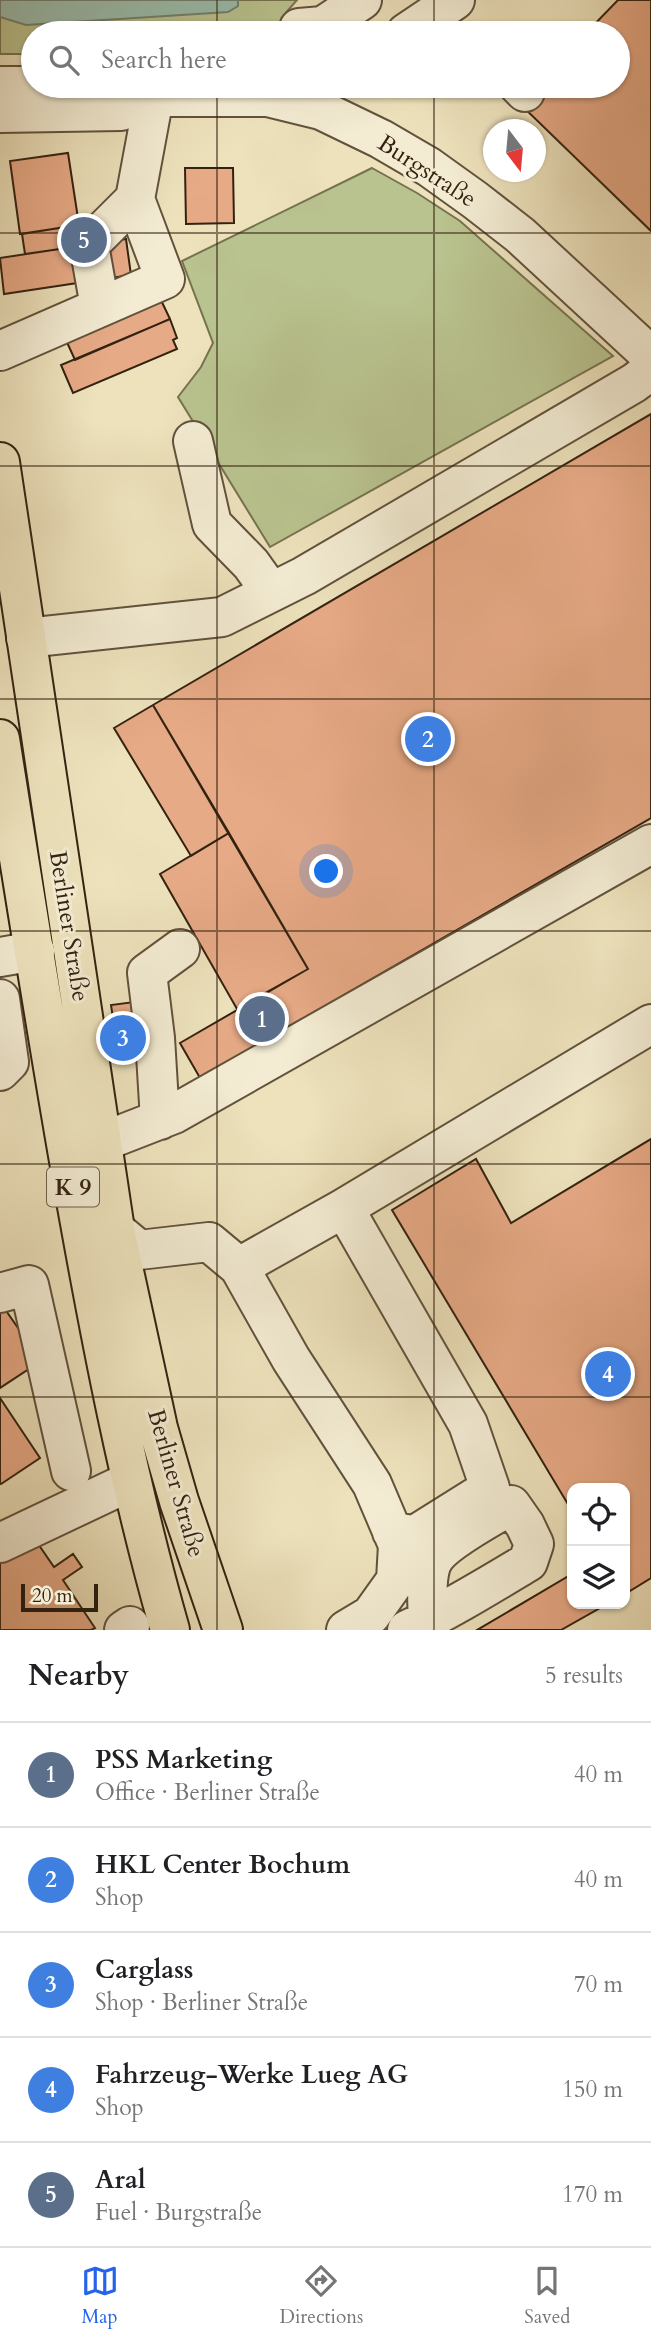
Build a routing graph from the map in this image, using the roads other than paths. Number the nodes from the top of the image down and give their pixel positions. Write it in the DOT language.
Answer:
graph roads {
  1 [pos="362,0"];
  2 [pos="453,14"];
  3 [pos="330,21"];
  4 [pos="436,21"];
  5 [pos="0,86"];
  6 [pos="21,86"];
  7 [pos="134,98"];
  8 [pos="141,98"];
  9 [pos="326,98"];
  10 [pos="0,113"];
  11 [pos="135,200"];
  12 [pos="100,307"];
  13 [pos="0,351"];
  14 [pos="651,356"];
  15 [pos="651,370"];
  16 [pos="193,441"];
  17 [pos="0,462"];
  18 [pos="271,592"];
  19 [pos="26,638"];
  20 [pos="0,739"];
  21 [pos="651,844"];
  22 [pos="180,949"];
  23 [pos="17,954"];
  24 [pos="0,999"];
  25 [pos="651,1024"];
  26 [pos="0,1071"];
  27 [pos="160,1120"];
  28 [pos="102,1142"];
  29 [pos="345,1208"];
  30 [pos="115,1230"];
  31 [pos="239,1267"];
  32 [pos="0,1293"];
  33 [pos="71,1471"];
  34 [pos="131,1481"];
  35 [pos="392,1532"];
  36 [pos="0,1543"];
  37 [pos="170,1630"];
  38 [pos="223,1630"];
  39 [pos="345,1630"];
  1 -- 3 [label="street"];
  2 -- 4 [label="street"];
  5 -- 6 [label="street"];
  7 -- 10 [label="street, Burgstraße"];
  8 -- 11 [label="street"];
  9 -- 14 [label="street, Burgstraße"];
  11 -- 12 [label="street"];
  11 -- 12 [label="street"];
  12 -- 13 [label="street"];
  15 -- 18 [label="street"];
  16 -- 18 [label="street"];
  17 -- 19 [label="main road, Berliner Straße / K 9"];
  18 -- 19 [label="street"];
  19 -- 28 [label="main road, Berliner Straße / K 9"];
  20 -- 23 [label="main road, Berliner Straße / K 9"];
  21 -- 27 [label="street"];
  22 -- 27 [label="street"];
  23 -- 34 [label="main road, Berliner Straße / K 9"];
  24 -- 26 [label="street"];
  25 -- 29 [label="street"];
  27 -- 28 [label="street"];
  28 -- 30 [label="main road, Berliner Straße / K 9"];
  29 -- 31 [label="street"];
  29 -- 35 [label="street"];
  30 -- 31 [label="street"];
  30 -- 38 [label="main road, Berliner Straße / K 9"];
  31 -- 35 [label="street"];
  32 -- 33 [label="street"];
  34 -- 36 [label="street"];
  34 -- 37 [label="main road, Berliner Straße / K 9"];
  35 -- 39 [label="street"];
}
